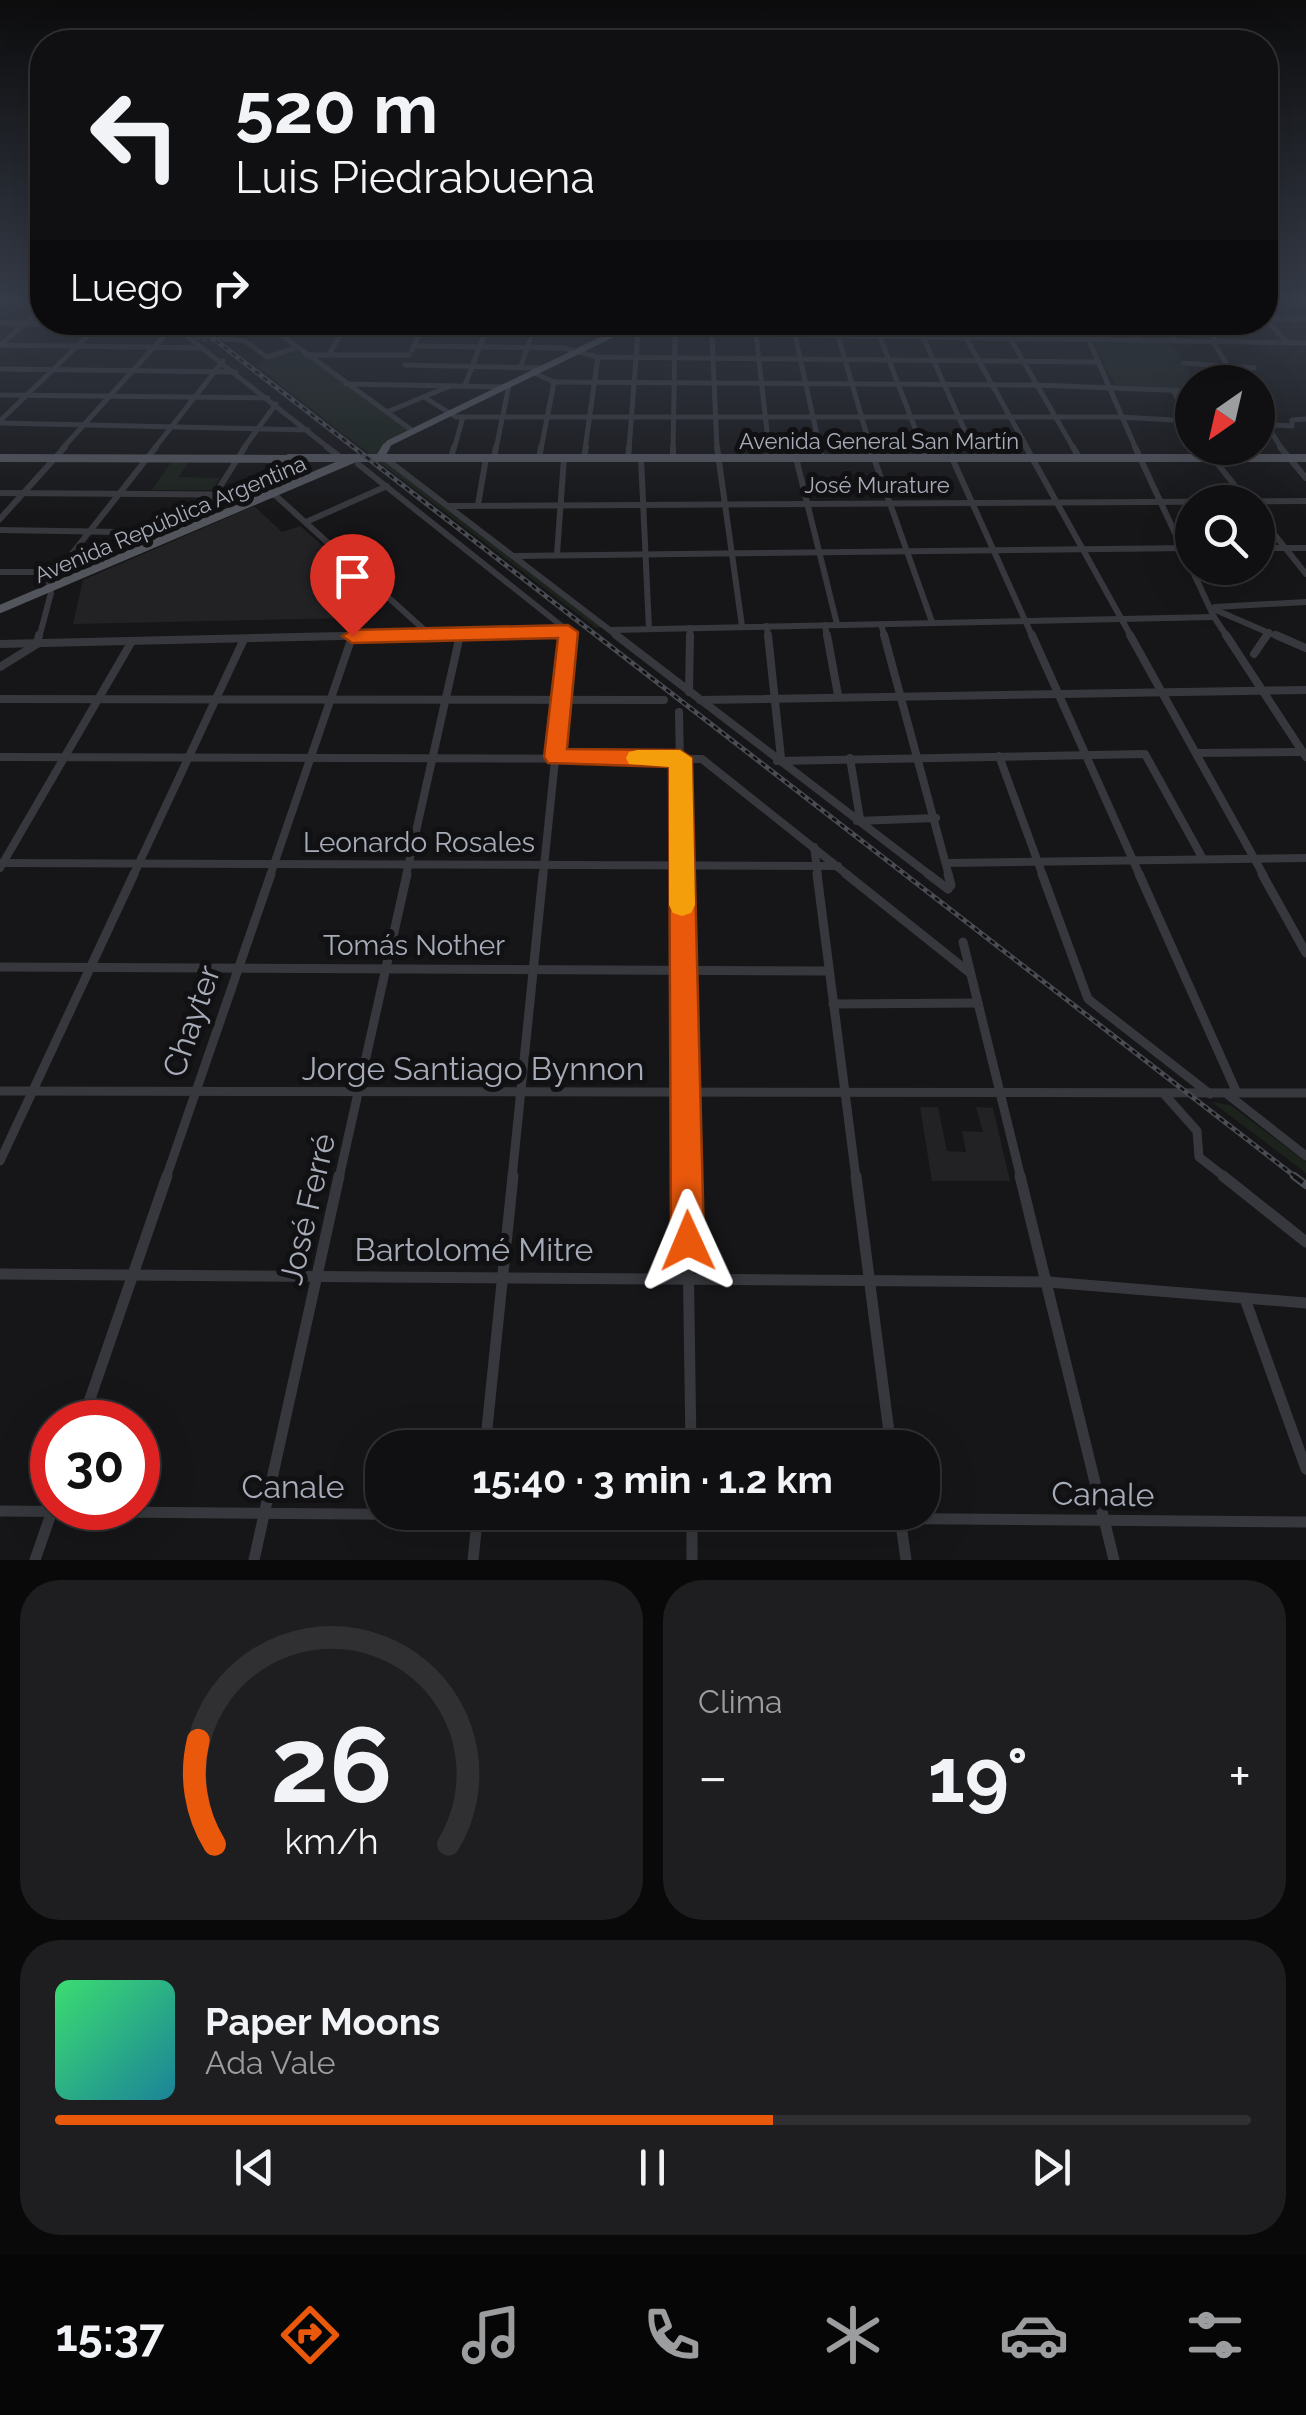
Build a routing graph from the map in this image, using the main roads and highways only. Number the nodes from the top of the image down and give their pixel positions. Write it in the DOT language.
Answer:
graph roads {
  1 [pos="534,373"];
  2 [pos="0,458"];
  3 [pos="289,458"];
  4 [pos="383,458"];
  5 [pos="1306,458"];
  6 [pos="355,459"];
  7 [pos="0,610"];
  1 -- 4 [label="main road"];
  2 -- 3 [label="main road, Avenida General San Martín"];
  3 -- 4 [label="main road, Avenida General San Martín"];
  3 -- 6 [label="main road, Avenida General San Martín"];
  4 -- 5 [label="main road, Avenida General San Martín"];
  4 -- 6 [label="main road, Avenida General San Martín"];
  6 -- 7 [label="main road, Avenida República Argentina"];
}
